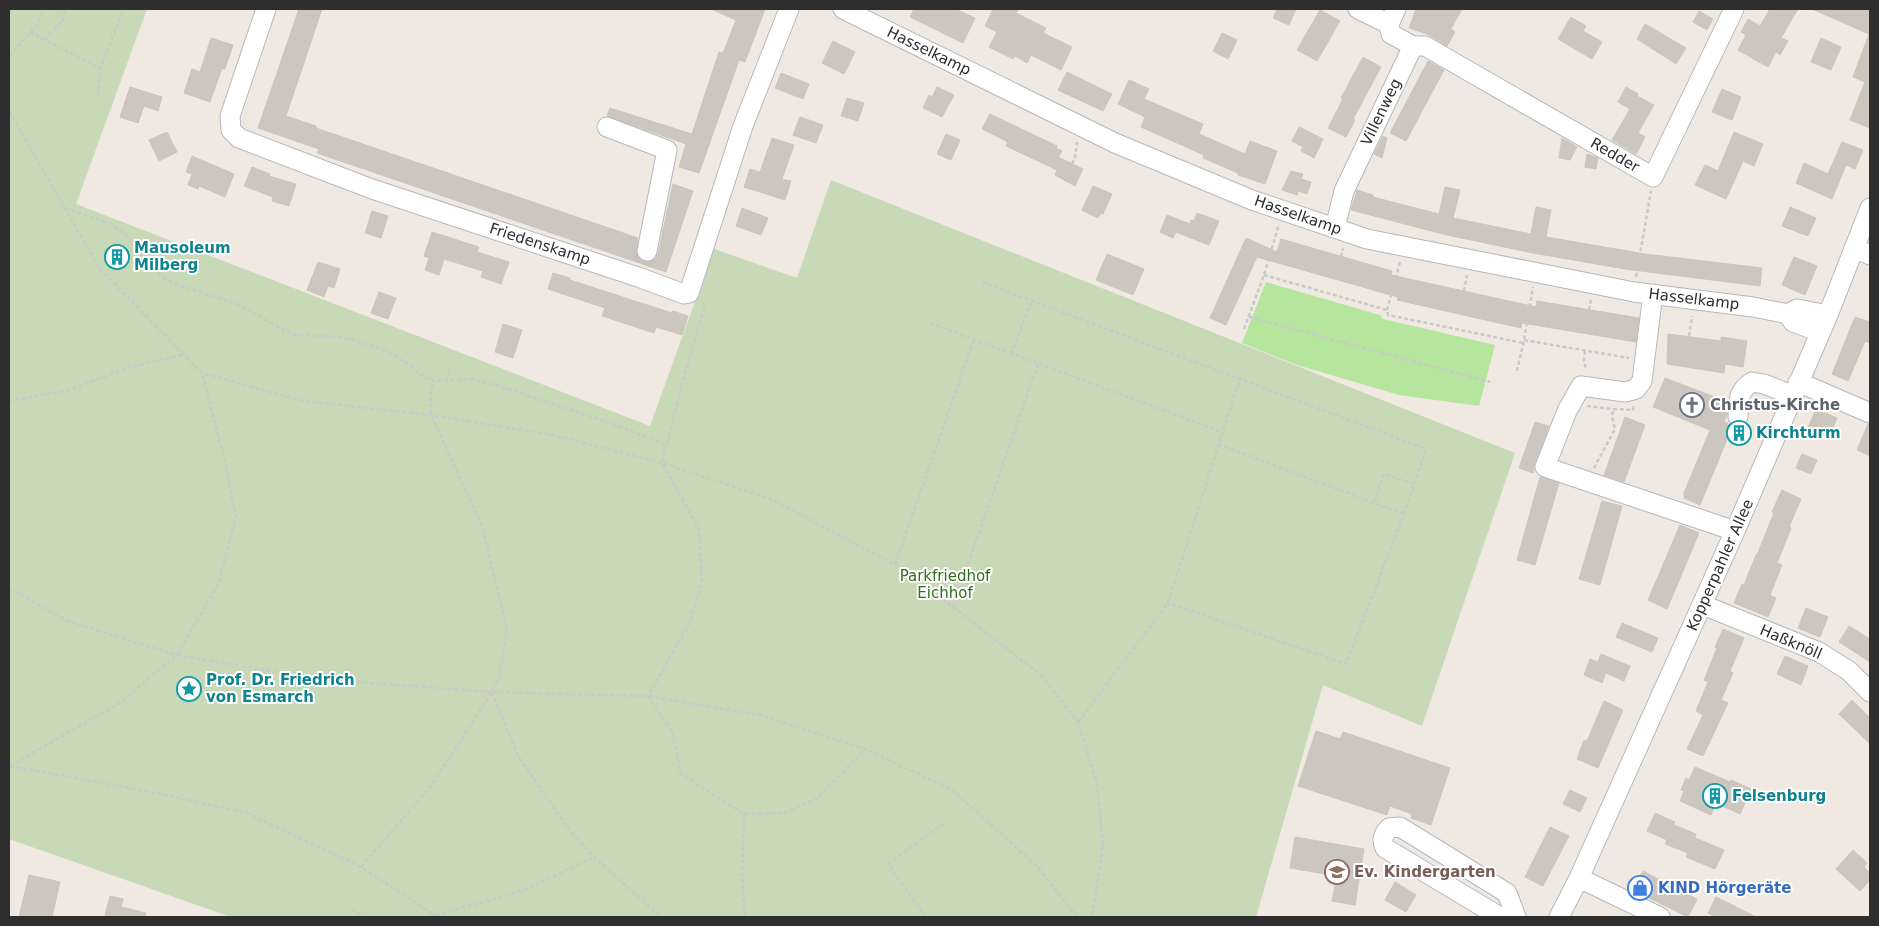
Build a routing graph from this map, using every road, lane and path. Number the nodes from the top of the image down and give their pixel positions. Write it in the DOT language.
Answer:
graph roads {
  1 [pos="44,9"];
  2 [pos="66,9"];
  3 [pos="124,9"];
  4 [pos="266,9"];
  5 [pos="789,9"];
  6 [pos="842,9"];
  7 [pos="1358,9"];
  8 [pos="1734,9"];
  9 [pos="1392,16"];
  10 [pos="30,32"];
  11 [pos="45,40"];
  12 [pos="1413,46"];
  13 [pos="9,56"];
  14 [pos="100,68"];
  15 [pos="98,96"];
  16 [pos="9,111"];
  17 [pos="607,127"];
  18 [pos="1077,142"];
  19 [pos="1072,164"];
  20 [pos="1653,178"];
  21 [pos="64,207"];
  22 [pos="1870,208"];
  23 [pos="1282,211"];
  24 [pos="1335,228"];
  25 [pos="1863,246"];
  26 [pos="642,264"];
  27 [pos="1264,275"];
  28 [pos="1396,280"];
  29 [pos="982,282"];
  30 [pos="1634,292"];
  31 [pos="689,293"];
  32 [pos="1653,294"];
  33 [pos="1694,299"];
  34 [pos="1032,300"];
  35 [pos="1528,308"];
  36 [pos="1387,310"];
  37 [pos="1788,314"];
  38 [pos="1828,315"];
  39 [pos="1249,317"];
  40 [pos="930,323"];
  41 [pos="1244,329"];
  42 [pos="1820,332"];
  43 [pos="1689,336"];
  44 [pos="974,339"];
  45 [pos="1524,342"];
  46 [pos="1585,350"];
  47 [pos="185,354"];
  48 [pos="1011,354"];
  49 [pos="1645,360"];
  50 [pos="1038,364"];
  51 [pos="451,368"];
  52 [pos="1517,371"];
  53 [pos="202,372"];
  54 [pos="1240,378"];
  55 [pos="434,381"];
  56 [pos="446,381"];
  57 [pos="1490,382"];
  58 [pos="1795,388"];
  59 [pos="1636,389"];
  60 [pos="1576,394"];
  61 [pos="9,401"];
  62 [pos="1613,409"];
  63 [pos="1870,412"];
  64 [pos="431,415"];
  65 [pos="1738,417"];
  66 [pos="1222,432"];
  67 [pos="1218,444"];
  68 [pos="667,445"];
  69 [pos="662,463"];
  70 [pos="1587,481"];
  71 [pos="1414,484"];
  72 [pos="1374,503"];
  73 [pos="1404,514"];
  74 [pos="1735,531"];
  75 [pos="895,565"];
  76 [pos="9,588"];
  77 [pos="1168,603"];
  78 [pos="1703,605"];
  79 [pos="953,607"];
  80 [pos="177,656"];
  81 [pos="492,692"];
  82 [pos="1870,692"];
  83 [pos="648,696"];
  84 [pos="1078,722"];
  85 [pos="866,749"];
  86 [pos="10,766"];
  87 [pos="744,814"];
  88 [pos="945,822"];
  89 [pos="594,857"];
  90 [pos="362,867"];
  91 [pos="1580,878"];
  92 [pos="351,910"];
  93 [pos="368,917"];
  94 [pos="430,917"];
  95 [pos="436,917"];
  96 [pos="662,917"];
  97 [pos="745,917"];
  98 [pos="926,917"];
  99 [pos="1077,917"];
  100 [pos="1092,917"];
  101 [pos="1500,917"];
  102 [pos="1516,917"];
  103 [pos="1559,917"];
  104 [pos="1660,917"];
  1 -- 10 [label="path"];
  2 -- 11 [label="path"];
  3 -- 14 [label="path"];
  4 -- 26 [label="street, Friedenskamp"];
  5 -- 31 [label="street"];
  6 -- 23 [label="street, Hasselkamp"];
  7 -- 9 [label="street"];
  8 -- 20 [label="street, Redder"];
  9 -- 12 [label="street"];
  10 -- 11 [label="path"];
  10 -- 13 [label="path"];
  11 -- 14 [label="path"];
  12 -- 20 [label="street, Redder"];
  12 -- 24 [label="street, Villenweg"];
  14 -- 15 [label="path"];
  16 -- 21 [label="path"];
  17 -- 26 [label="street"];
  18 -- 19 [label="path"];
  20 -- 30 [label="path"];
  21 -- 47 [label="path"];
  21 -- 55 [label="path"];
  22 -- 25 [label="street, Kopperpahler Allee"];
  23 -- 24 [label="street, Hasselkamp"];
  23 -- 27 [label="path"];
  24 -- 30 [label="street, Hasselkamp"];
  25 -- 38 [label="street, Kopperpahler Allee"];
  26 -- 31 [label="street, Friedenskamp"];
  27 -- 36 [label="path"];
  27 -- 39 [label="path"];
  28 -- 36 [label="path"];
  29 -- 34 [label="path"];
  30 -- 32 [label="street, Hasselkamp"];
  31 -- 68 [label="path"];
  32 -- 33 [label="street, Hasselkamp"];
  32 -- 49 [label="street"];
  33 -- 37 [label="street, Hasselkamp"];
  33 -- 43 [label="path"];
  34 -- 48 [label="path"];
  34 -- 54 [label="path"];
  35 -- 45 [label="path"];
  36 -- 45 [label="path"];
  37 -- 38 [label="street, Hasselkamp"];
  37 -- 42 [label="street, Hasselkamp"];
  38 -- 42 [label="street, Kopperpahler Allee"];
  39 -- 41 [label="path"];
  39 -- 57 [label="path"];
  40 -- 44 [label="path"];
  42 -- 58 [label="street, Kopperpahler Allee"];
  44 -- 48 [label="path"];
  44 -- 75 [label="path"];
  45 -- 46 [label="path"];
  45 -- 52 [label="path"];
  46 -- 49 [label="path"];
  46 -- 60 [label="path"];
  47 -- 53 [label="path"];
  47 -- 61 [label="path"];
  48 -- 50 [label="path"];
  49 -- 59 [label="street"];
  50 -- 66 [label="path"];
  50 -- 79 [label="path"];
  51 -- 56 [label="path"];
  53 -- 64 [label="path"];
  53 -- 80 [label="path"];
  54 -- 66 [label="path"];
  54 -- 71 [label="path"];
  55 -- 56 [label="path"];
  55 -- 64 [label="path"];
  56 -- 68 [label="path"];
  58 -- 63 [label="street"];
  58 -- 65 [label="street"];
  58 -- 74 [label="street, Kopperpahler Allee"];
  59 -- 60 [label="street"];
  59 -- 62 [label="path"];
  60 -- 62 [label="path"];
  60 -- 70 [label="street"];
  62 -- 70 [label="path"];
  64 -- 69 [label="path"];
  64 -- 81 [label="path"];
  66 -- 67 [label="path"];
  67 -- 72 [label="path"];
  67 -- 77 [label="path"];
  68 -- 69 [label="path"];
  69 -- 75 [label="path"];
  69 -- 83 [label="path"];
  70 -- 74 [label="street"];
  71 -- 72 [label="path"];
  71 -- 73 [label="path"];
  72 -- 73 [label="path"];
  73 -- 77 [label="path"];
  74 -- 78 [label="street, Kopperpahler Allee"];
  75 -- 79 [label="path"];
  76 -- 80 [label="path"];
  77 -- 84 [label="path"];
  78 -- 82 [label="street, Haßknöll"];
  78 -- 91 [label="street, Kopperpahler Allee"];
  79 -- 84 [label="path"];
  80 -- 81 [label="path"];
  80 -- 86 [label="path"];
  81 -- 83 [label="path"];
  81 -- 89 [label="path"];
  81 -- 90 [label="path"];
  83 -- 85 [label="path"];
  83 -- 87 [label="path"];
  84 -- 100 [label="path"];
  85 -- 87 [label="path"];
  85 -- 99 [label="path"];
  86 -- 90 [label="path"];
  87 -- 97 [label="path"];
  88 -- 98 [label="path"];
  89 -- 95 [label="path"];
  89 -- 96 [label="path"];
  90 -- 95 [label="path"];
  91 -- 103 [label="street, Kopperpahler Allee"];
  91 -- 104 [label="street"];
  92 -- 93 [label="path"];
  94 -- 95 [label="path"];
  101 -- 102 [label="street"];
}
